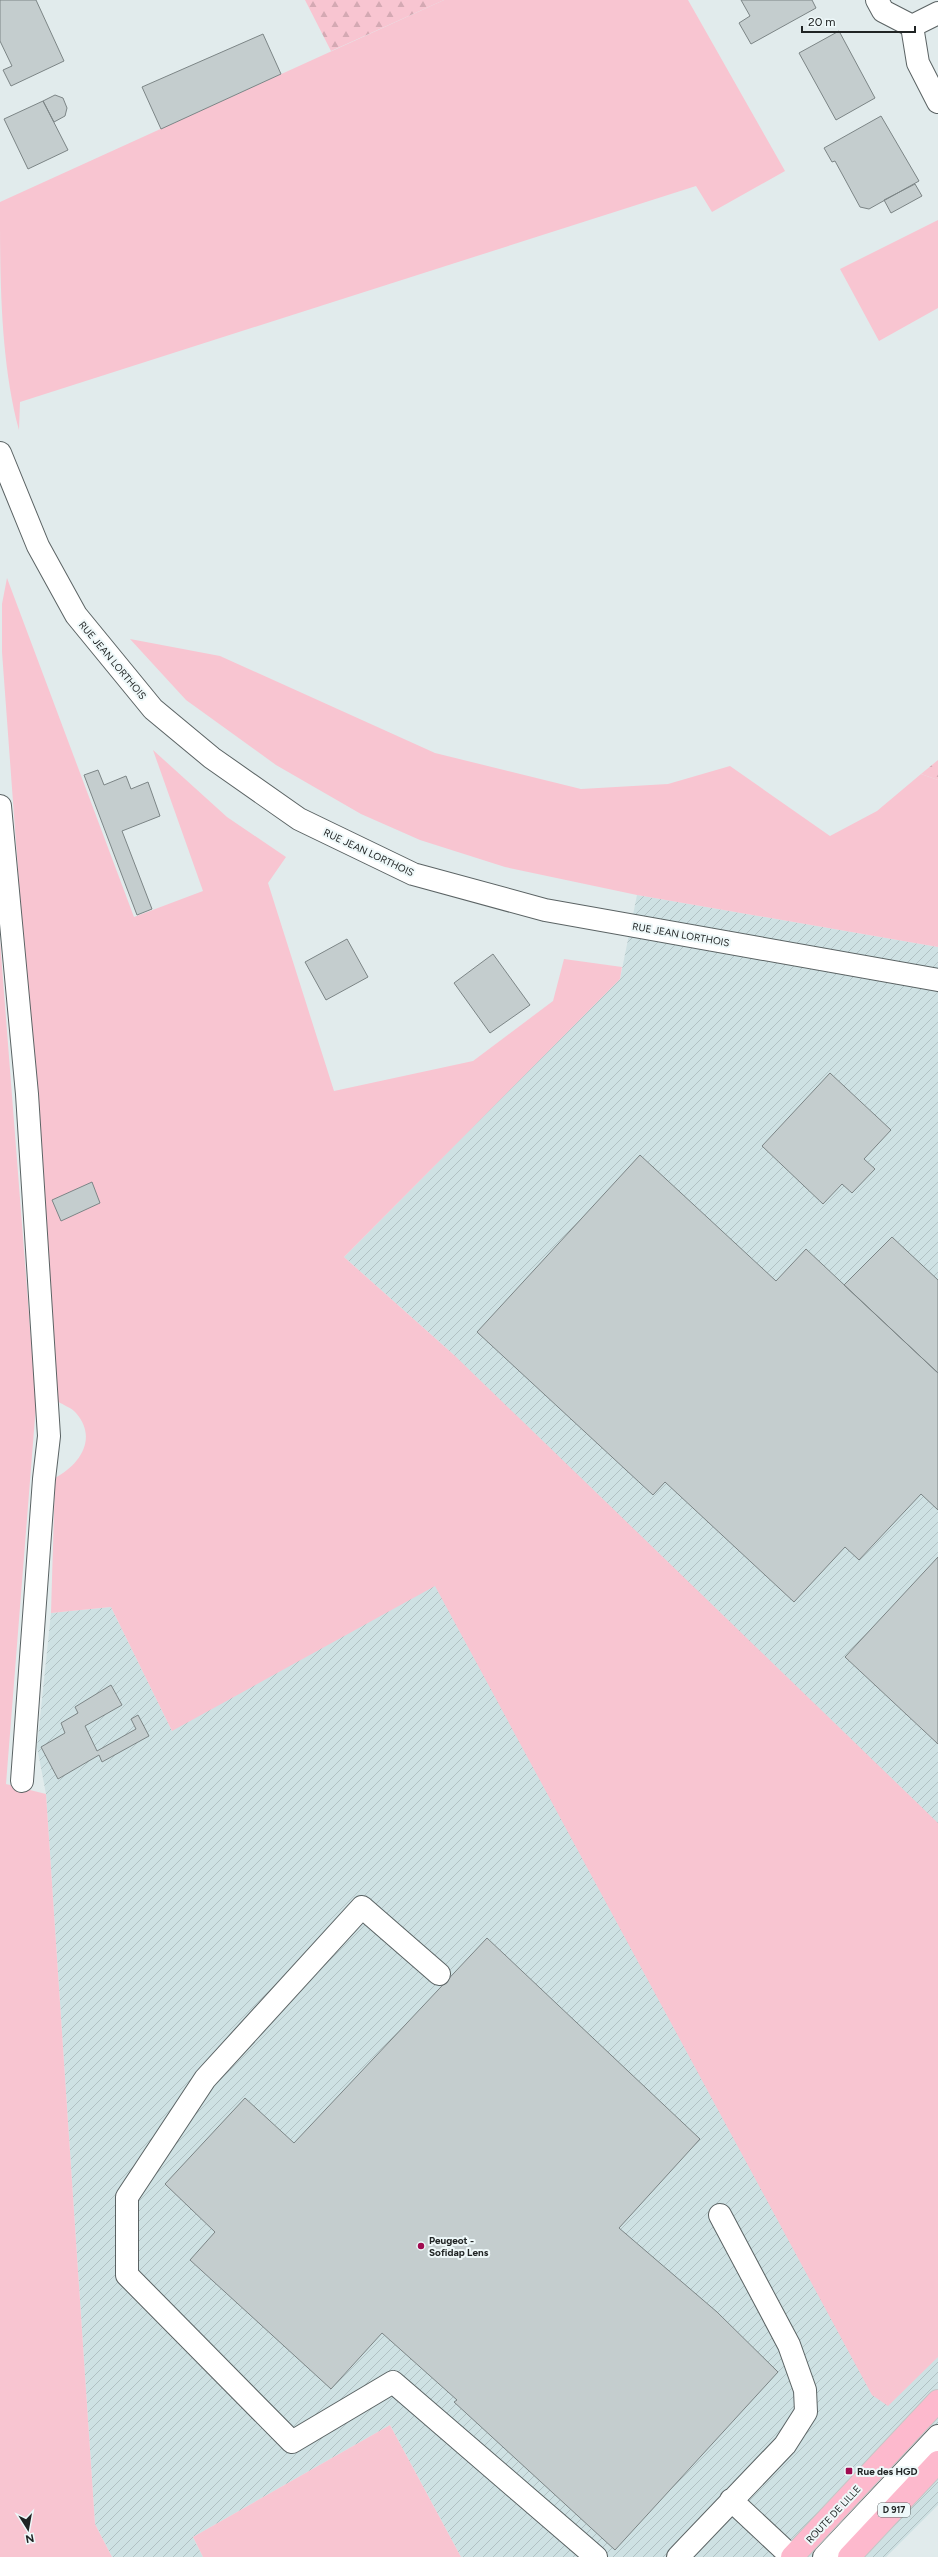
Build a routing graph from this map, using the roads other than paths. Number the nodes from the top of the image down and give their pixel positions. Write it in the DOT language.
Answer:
graph roads {
  1 [pos="877,0"];
  2 [pos="938,13"];
  3 [pos="912,26"];
  4 [pos="938,102"];
  5 [pos="0,453"];
  6 [pos="11,484"];
  7 [pos="0,503"];
  8 [pos="0,806"];
  9 [pos="938,980"];
  10 [pos="22,1781"];
  11 [pos="439,1974"];
  12 [pos="720,2215"];
  13 [pos="938,2401"];
  14 [pos="938,2436"];
  15 [pos="938,2462"];
  16 [pos="731,2500"];
  17 [pos="596,2557"];
  18 [pos="678,2557"];
  19 [pos="792,2557"];
  20 [pos="824,2557"];
  21 [pos="849,2557"];
  1 -- 3 [label="street"];
  2 -- 3 [label="street"];
  3 -- 4 [label="street"];
  5 -- 6 [label="street, RUE JEAN LORTHOIS"];
  6 -- 7 [label="street"];
  6 -- 9 [label="street, RUE JEAN LORTHOIS"];
  8 -- 10 [label="street"];
  11 -- 17 [label="street"];
  12 -- 16 [label="street"];
  13 -- 19 [label="main road, ROUTE DE LILLE"];
  14 -- 20 [label="street"];
  15 -- 21 [label="main road, D 917"];
  16 -- 18 [label="street"];
  16 -- 19 [label="street"];
}
